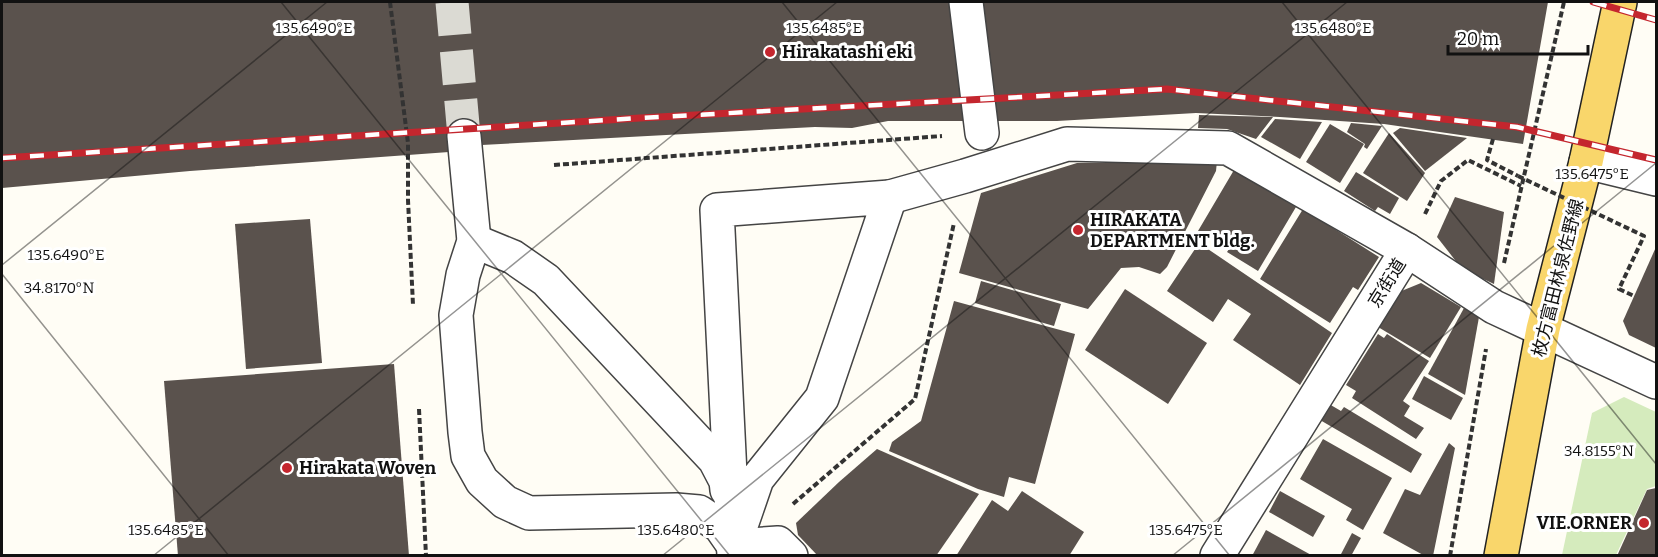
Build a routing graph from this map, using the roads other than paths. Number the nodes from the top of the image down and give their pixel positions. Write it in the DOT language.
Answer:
graph roads {
  1 [pos="966,2"];
  2 [pos="1620,2"];
  3 [pos="982,133"];
  4 [pos="464,136"];
  5 [pos="1586,162"];
  6 [pos="1656,179"];
  7 [pos="890,197"];
  8 [pos="474,241"];
  9 [pos="1407,250"];
  10 [pos="1543,329"];
  11 [pos="1656,382"];
  12 [pos="784,549"];
  13 [pos="734,550"];
  14 [pos="1217,555"];
  15 [pos="1501,555"];
  1 -- 3 [label="street"];
  2 -- 5 [label="main road, 枚方富田林泉佐野線"];
  4 -- 8 [label="street"];
  5 -- 6 [label="street"];
  5 -- 10 [label="main road, 枚方富田林泉佐野線"];
  7 -- 9 [label="street"];
  7 -- 13 [label="street"];
  7 -- 13 [label="street"];
  8 -- 13 [label="street"];
  8 -- 13 [label="street"];
  9 -- 10 [label="street, 京街道"];
  9 -- 14 [label="street, 京街道"];
  10 -- 11 [label="street, 京街道"];
  10 -- 15 [label="main road, 枚方富田林泉佐野線"];
  12 -- 13 [label="street"];
}
